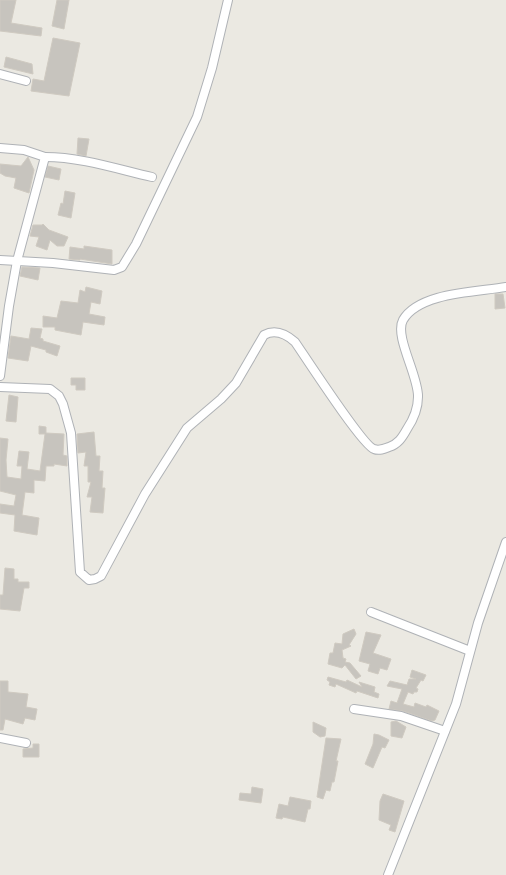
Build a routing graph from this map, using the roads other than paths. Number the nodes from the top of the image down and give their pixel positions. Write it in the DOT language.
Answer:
graph roads {
  1 [pos="228,0"];
  2 [pos="0,74"];
  3 [pos="26,81"];
  4 [pos="0,148"];
  5 [pos="45,157"];
  6 [pos="152,177"];
  7 [pos="0,260"];
  8 [pos="17,261"];
  9 [pos="506,287"];
  10 [pos="0,376"];
  11 [pos="0,387"];
  12 [pos="506,542"];
  13 [pos="371,612"];
  14 [pos="470,651"];
  15 [pos="354,709"];
  16 [pos="445,731"];
  17 [pos="0,738"];
  18 [pos="26,743"];
  19 [pos="388,875"];
  1 -- 8 [label="street"];
  2 -- 3 [label="street"];
  4 -- 5 [label="street"];
  5 -- 6 [label="street"];
  5 -- 8 [label="street"];
  7 -- 8 [label="street"];
  8 -- 10 [label="street"];
  9 -- 11 [label="street"];
  12 -- 14 [label="street"];
  13 -- 14 [label="street"];
  14 -- 16 [label="street"];
  15 -- 16 [label="street"];
  16 -- 19 [label="street"];
  17 -- 18 [label="street"];
}
